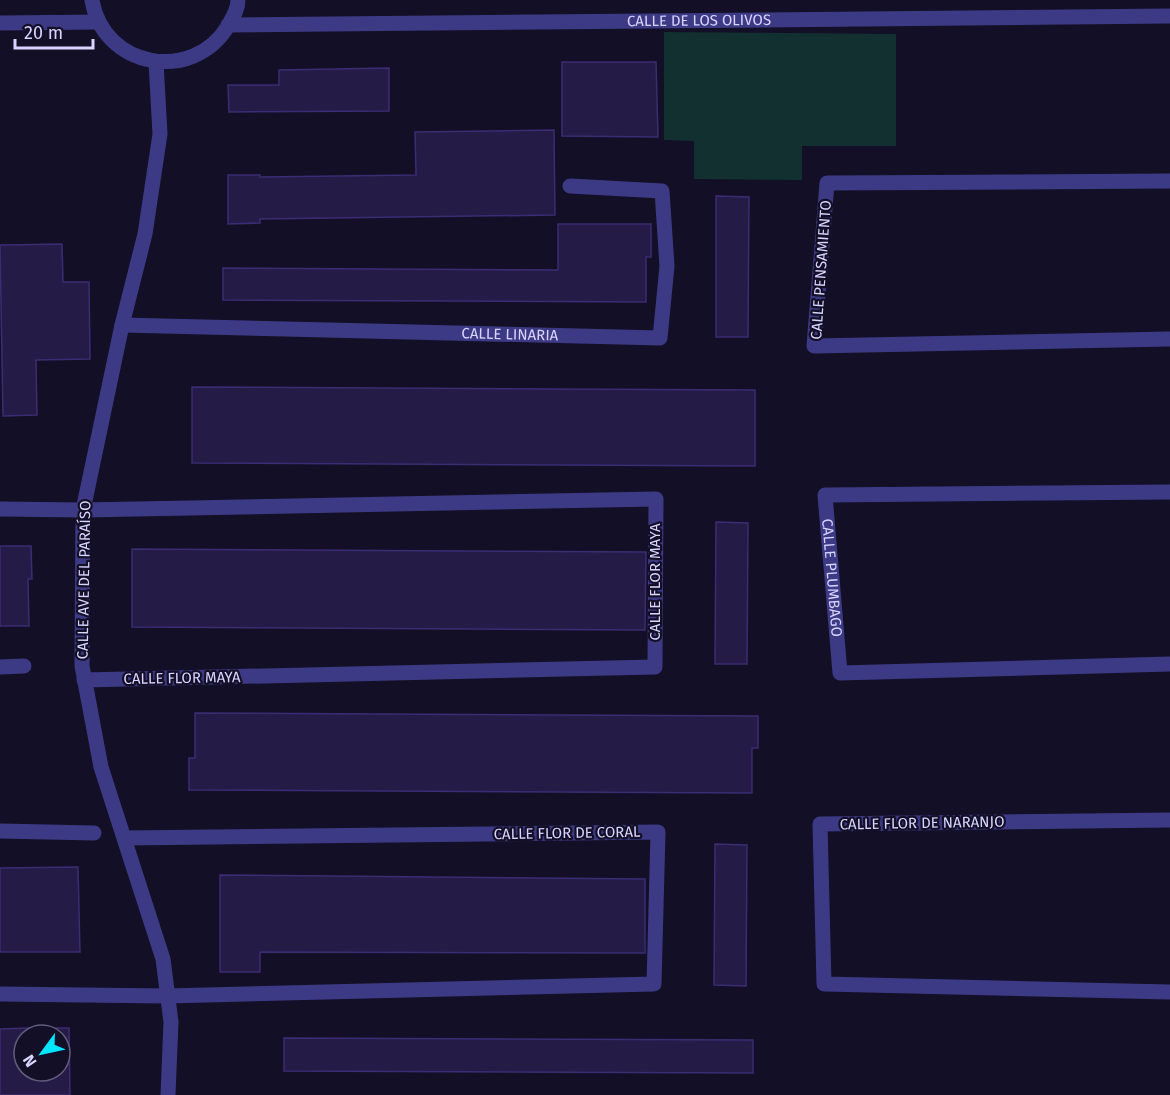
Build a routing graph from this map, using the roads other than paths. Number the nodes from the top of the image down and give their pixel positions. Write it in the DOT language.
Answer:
graph roads {
  1 [pos="92,0"];
  2 [pos="238,0"];
  3 [pos="1170,16"];
  4 [pos="99,22"];
  5 [pos="0,23"];
  6 [pos="228,25"];
  7 [pos="156,62"];
  8 [pos="1170,182"];
  9 [pos="570,186"];
  10 [pos="122,326"];
  11 [pos="1170,339"];
  12 [pos="1170,492"];
  13 [pos="0,509"];
  14 [pos="83,510"];
  15 [pos="1170,664"];
  16 [pos="0,666"];
  17 [pos="24,666"];
  18 [pos="84,680"];
  19 [pos="1170,820"];
  20 [pos="0,831"];
  21 [pos="94,832"];
  22 [pos="125,838"];
  23 [pos="1170,992"];
  24 [pos="0,994"];
  25 [pos="167,996"];
  26 [pos="168,1095"];
  1 -- 4 [label="street"];
  2 -- 6 [label="street"];
  3 -- 6 [label="street, CALLE DE LOS OLIVOS"];
  4 -- 5 [label="street"];
  4 -- 7 [label="street"];
  6 -- 7 [label="street"];
  7 -- 10 [label="street, CALLE AVE DEL PARAÍSO"];
  8 -- 11 [label="street, CALLE PENSAMIENTO"];
  9 -- 10 [label="street, CALLE LINARIA"];
  10 -- 14 [label="street, CALLE AVE DEL PARAÍSO"];
  12 -- 15 [label="street, CALLE PLUMBAGO"];
  13 -- 14 [label="street"];
  14 -- 18 [label="street, CALLE AVE DEL PARAÍSO"];
  14 -- 18 [label="street, CALLE FLOR MAYA"];
  16 -- 17 [label="street"];
  18 -- 22 [label="street, CALLE AVE DEL PARAÍSO"];
  19 -- 23 [label="street, CALLE FLOR DE NARANJO"];
  20 -- 21 [label="street"];
  22 -- 25 [label="street, CALLE AVE DEL PARAÍSO"];
  22 -- 25 [label="street, CALLE FLOR DE CORAL"];
  24 -- 25 [label="street"];
  25 -- 26 [label="street, CALLE AVE DEL PARAÍSO"];
}
